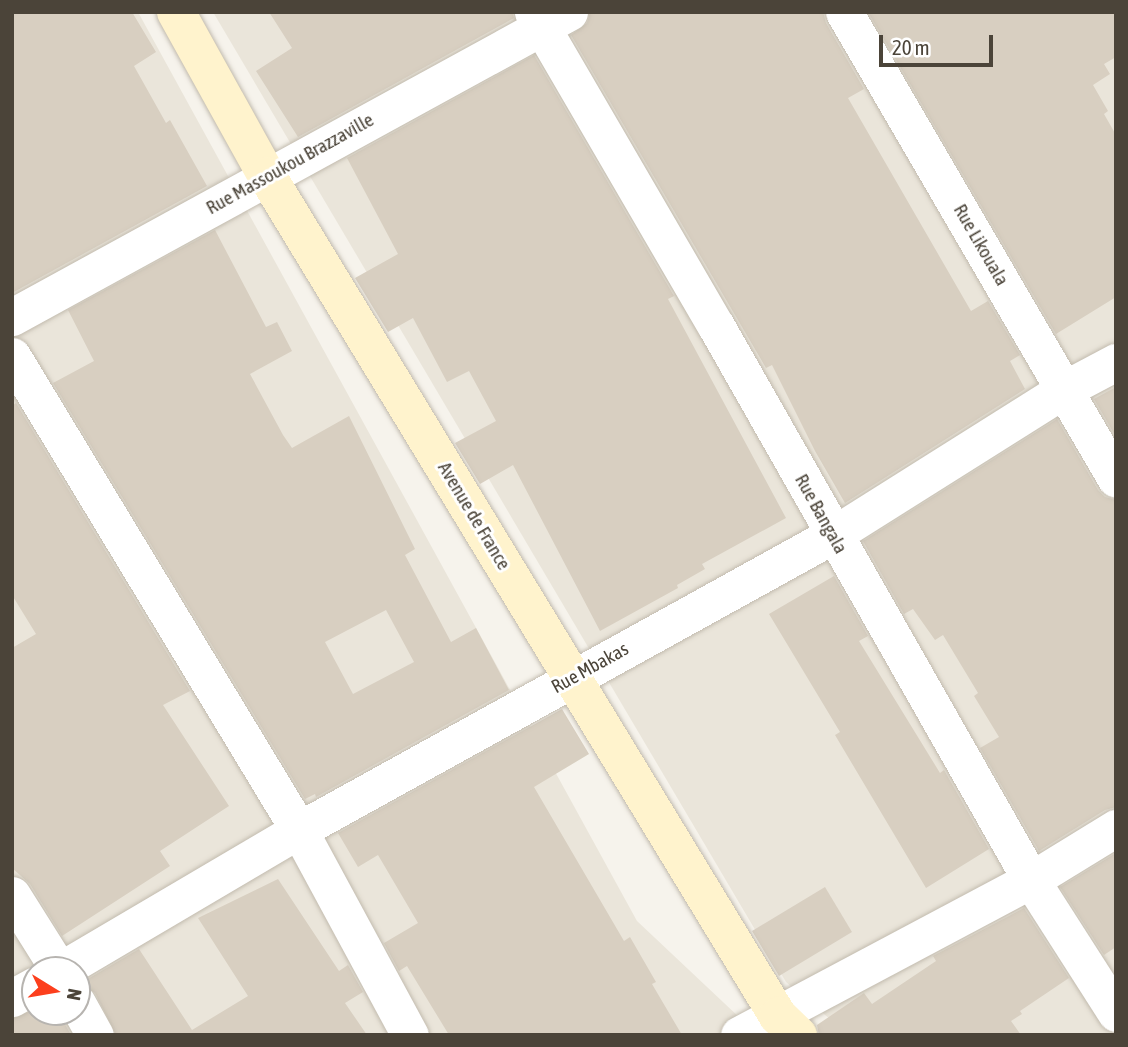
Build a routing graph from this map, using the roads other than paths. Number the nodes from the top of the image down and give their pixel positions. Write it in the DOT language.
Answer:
graph roads {
  1 [pos="176,12"];
  2 [pos="844,12"];
  3 [pos="548,17"];
  4 [pos="267,176"];
  5 [pos="12,317"];
  6 [pos="12,356"];
  7 [pos="1116,362"];
  8 [pos="1065,389"];
  9 [pos="1116,479"];
  10 [pos="833,535"];
  11 [pos="573,678"];
  12 [pos="1116,828"];
  13 [pos="299,830"];
  14 [pos="1031,880"];
  15 [pos="12,895"];
  16 [pos="51,956"];
  17 [pos="84,956"];
  18 [pos="1116,1013"];
  19 [pos="788,1028"];
  20 [pos="410,1035"];
  21 [pos="739,1035"];
  1 -- 4 [label="main road, Avenue de France"];
  2 -- 8 [label="street, Rue Likouala"];
  3 -- 4 [label="street, Rue Massoukou Brazzaville"];
  3 -- 10 [label="street, Rue Bangala"];
  4 -- 5 [label="street, Rue Massoukou Brazzaville"];
  4 -- 11 [label="main road, Avenue de France"];
  6 -- 13 [label="street"];
  7 -- 8 [label="street, Rue Mbakas"];
  8 -- 9 [label="street, Rue Likouala"];
  8 -- 10 [label="street, Rue Mbakas"];
  10 -- 11 [label="street, Rue Mbakas"];
  10 -- 14 [label="street, Rue Bangala"];
  11 -- 13 [label="street, Rue Mbakas"];
  11 -- 19 [label="main road, Avenue de France"];
  12 -- 14 [label="street"];
  13 -- 17 [label="street, Rue Mbakas"];
  13 -- 20 [label="street"];
  14 -- 18 [label="street, Rue Bangala"];
  14 -- 19 [label="street"];
  15 -- 16 [label="street"];
  19 -- 21 [label="street"];
}
